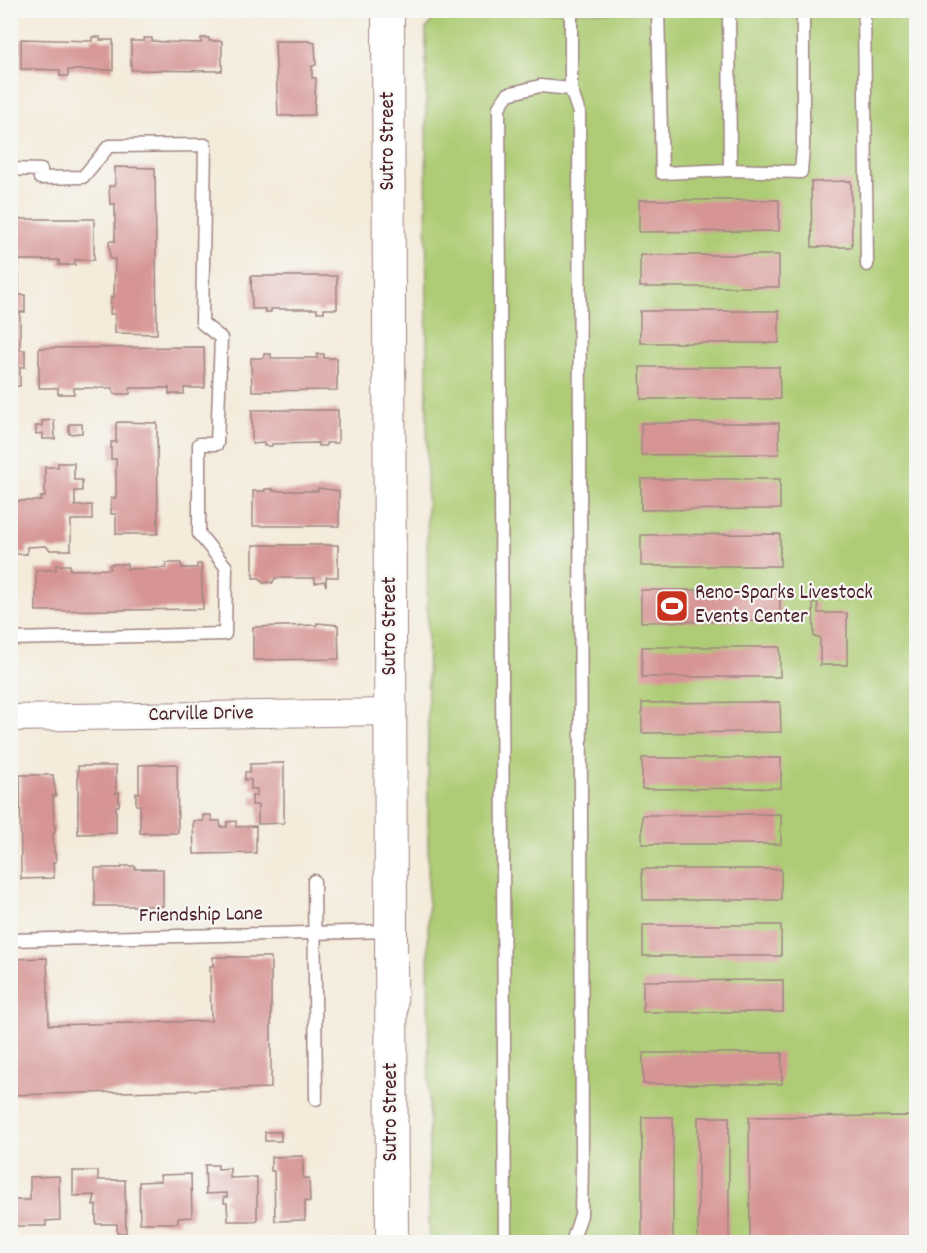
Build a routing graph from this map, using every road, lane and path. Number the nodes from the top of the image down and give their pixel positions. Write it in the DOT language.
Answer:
graph roads {
  1 [pos="388,10"];
  2 [pos="572,10"];
  3 [pos="658,10"];
  4 [pos="729,10"];
  5 [pos="803,10"];
  6 [pos="864,10"];
  7 [pos="571,89"];
  8 [pos="10,169"];
  9 [pos="730,170"];
  10 [pos="867,265"];
  11 [pos="10,639"];
  12 [pos="391,712"];
  13 [pos="10,717"];
  14 [pos="314,881"];
  15 [pos="392,931"];
  16 [pos="314,933"];
  17 [pos="10,940"];
  18 [pos="316,1099"];
  19 [pos="392,1242"];
  20 [pos="511,1242"];
  21 [pos="572,1242"];
  1 -- 12 [label="street, Sutro Street"];
  2 -- 7 [label="lane"];
  3 -- 9 [label="lane"];
  4 -- 9 [label="lane"];
  5 -- 9 [label="lane"];
  6 -- 10 [label="lane"];
  7 -- 20 [label="lane"];
  7 -- 21 [label="lane"];
  8 -- 11 [label="lane"];
  12 -- 13 [label="street, Carville Drive"];
  12 -- 15 [label="street, Sutro Street"];
  14 -- 16 [label="lane"];
  15 -- 16 [label="lane, Friendship Lane"];
  15 -- 19 [label="street, Sutro Street"];
  16 -- 17 [label="lane, Friendship Lane"];
  16 -- 18 [label="lane"];
}
